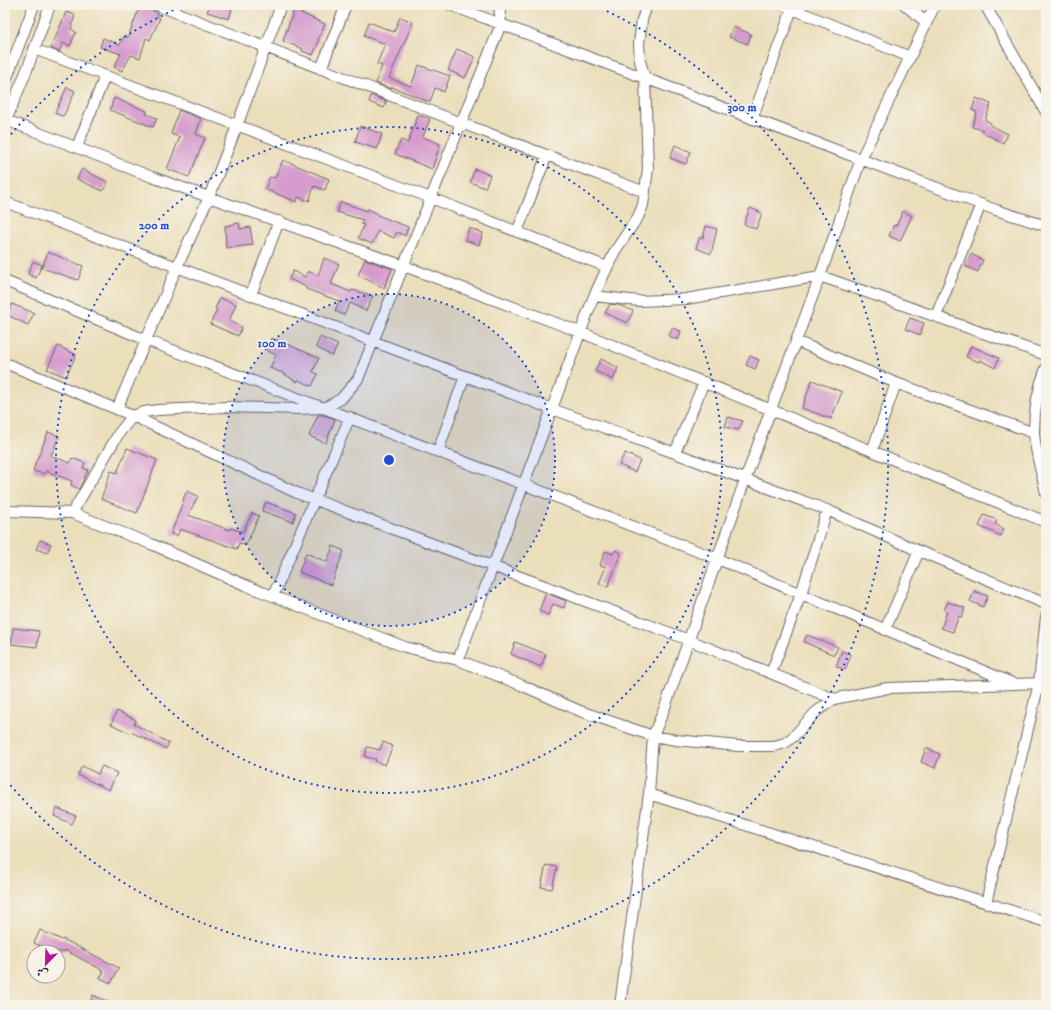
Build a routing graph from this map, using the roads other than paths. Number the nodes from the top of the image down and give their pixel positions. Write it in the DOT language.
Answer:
graph roads {
  1 [pos="34,5"];
  2 [pos="50,5"];
  3 [pos="157,5"];
  4 [pos="281,5"];
  5 [pos="346,5"];
  6 [pos="450,5"];
  7 [pos="500,5"];
  8 [pos="647,5"];
  9 [pos="905,5"];
  10 [pos="935,5"];
  11 [pos="985,5"];
  12 [pos="787,7"];
  13 [pos="926,22"];
  14 [pos="501,24"];
  15 [pos="265,47"];
  16 [pos="34,49"];
  17 [pos="910,57"];
  18 [pos="321,69"];
  19 [pos="105,76"];
  20 [pos="645,78"];
  21 [pos="5,83"];
  22 [pos="1046,112"];
  23 [pos="752,119"];
  24 [pos="6,121"];
  25 [pos="461,124"];
  26 [pos="237,126"];
  27 [pos="77,147"];
  28 [pos="547,155"];
  29 [pos="861,160"];
  30 [pos="645,192"];
  31 [pos="209,197"];
  32 [pos="431,198"];
  33 [pos="5,202"];
  34 [pos="980,204"];
  35 [pos="279,222"];
  36 [pos="1046,226"];
  37 [pos="517,232"];
  38 [pos="404,266"];
  39 [pos="177,267"];
  40 [pos="607,267"];
  41 [pos="820,276"];
  42 [pos="5,281"];
  43 [pos="251,295"];
  44 [pos="594,296"];
  45 [pos="936,316"];
  46 [pos="580,332"];
  47 [pos="146,340"];
  48 [pos="373,341"];
  49 [pos="796,341"];
  50 [pos="1046,355"];
  51 [pos="5,362"];
  52 [pos="1046,368"];
  53 [pos="465,376"];
  54 [pos="704,382"];
  55 [pos="896,383"];
  56 [pos="324,408"];
  57 [pos="117,409"];
  58 [pos="552,409"];
  59 [pos="771,410"];
  60 [pos="133,416"];
  61 [pos="350,417"];
  62 [pos="1034,433"];
  63 [pos="438,451"];
  64 [pos="872,451"];
  65 [pos="675,453"];
  66 [pos="745,480"];
  67 [pos="524,484"];
  68 [pos="1046,493"];
  69 [pos="314,500"];
  70 [pos="826,510"];
  71 [pos="5,511"];
  72 [pos="72,513"];
  73 [pos="1046,522"];
  74 [pos="919,551"];
  75 [pos="718,559"];
  76 [pos="493,567"];
  77 [pos="801,594"];
  78 [pos="273,596"];
  79 [pos="1046,604"];
  80 [pos="1046,617"];
  81 [pos="885,630"];
  82 [pos="689,640"];
  83 [pos="458,660"];
  84 [pos="771,673"];
  85 [pos="1043,683"];
  86 [pos="1014,684"];
  87 [pos="834,699"];
  88 [pos="653,736"];
  89 [pos="649,794"];
  90 [pos="986,902"];
  91 [pos="1046,922"];
  92 [pos="620,1005"];
  1 -- 21 [label="street"];
  2 -- 16 [label="street"];
  3 -- 15 [label="street"];
  4 -- 15 [label="street"];
  5 -- 18 [label="street"];
  6 -- 14 [label="street"];
  7 -- 14 [label="street"];
  8 -- 20 [label="street"];
  9 -- 13 [label="street"];
  10 -- 13 [label="street"];
  11 -- 22 [label="street"];
  12 -- 17 [label="street"];
  12 -- 23 [label="street"];
  13 -- 17 [label="street"];
  14 -- 20 [label="street"];
  14 -- 25 [label="street"];
  15 -- 18 [label="street"];
  15 -- 26 [label="street"];
  16 -- 19 [label="street"];
  16 -- 24 [label="street"];
  17 -- 29 [label="street"];
  18 -- 25 [label="street"];
  19 -- 26 [label="street"];
  19 -- 27 [label="street"];
  20 -- 23 [label="street"];
  20 -- 30 [label="street"];
  23 -- 29 [label="street"];
  24 -- 27 [label="street"];
  25 -- 28 [label="street"];
  25 -- 32 [label="street"];
  26 -- 31 [label="street"];
  26 -- 32 [label="street"];
  27 -- 31 [label="street"];
  28 -- 30 [label="street"];
  28 -- 37 [label="street"];
  29 -- 34 [label="street"];
  29 -- 41 [label="street"];
  30 -- 40 [label="street"];
  31 -- 35 [label="street"];
  31 -- 39 [label="street"];
  32 -- 37 [label="street"];
  32 -- 38 [label="street"];
  33 -- 39 [label="street"];
  34 -- 36 [label="street"];
  34 -- 45 [label="street"];
  35 -- 38 [label="street"];
  35 -- 43 [label="street"];
  37 -- 40 [label="street"];
  38 -- 46 [label="street"];
  38 -- 48 [label="street"];
  39 -- 43 [label="street"];
  39 -- 47 [label="street"];
  40 -- 44 [label="street"];
  41 -- 44 [label="street"];
  41 -- 45 [label="street"];
  41 -- 49 [label="street"];
  42 -- 47 [label="street"];
  43 -- 48 [label="street"];
  44 -- 46 [label="street"];
  45 -- 50 [label="street"];
  46 -- 54 [label="street"];
  46 -- 58 [label="street"];
  47 -- 56 [label="street"];
  47 -- 57 [label="street"];
  48 -- 53 [label="street"];
  48 -- 56 [label="street"];
  49 -- 55 [label="street"];
  49 -- 59 [label="street"];
  51 -- 57 [label="street"];
  52 -- 62 [label="street"];
  53 -- 58 [label="street"];
  53 -- 63 [label="street"];
  54 -- 59 [label="street"];
  54 -- 65 [label="street"];
  55 -- 62 [label="street"];
  55 -- 64 [label="street"];
  56 -- 60 [label="street"];
  56 -- 61 [label="street"];
  57 -- 60 [label="street"];
  58 -- 65 [label="street"];
  58 -- 67 [label="street"];
  59 -- 64 [label="street"];
  59 -- 66 [label="street"];
  60 -- 69 [label="street"];
  60 -- 72 [label="street"];
  61 -- 63 [label="street"];
  61 -- 69 [label="street"];
  62 -- 68 [label="street"];
  63 -- 67 [label="street"];
  64 -- 73 [label="street"];
  65 -- 66 [label="street"];
  66 -- 70 [label="street"];
  66 -- 75 [label="street"];
  67 -- 75 [label="street"];
  67 -- 76 [label="street"];
  69 -- 76 [label="street"];
  69 -- 78 [label="street"];
  70 -- 74 [label="street"];
  70 -- 77 [label="street"];
  71 -- 72 [label="street"];
  72 -- 78 [label="street"];
  74 -- 79 [label="street"];
  74 -- 81 [label="street"];
  75 -- 77 [label="street"];
  75 -- 82 [label="street"];
  76 -- 82 [label="street"];
  76 -- 83 [label="street"];
  77 -- 81 [label="street"];
  77 -- 84 [label="street"];
  78 -- 83 [label="street"];
  80 -- 85 [label="street"];
  81 -- 86 [label="street"];
  82 -- 84 [label="street"];
  82 -- 88 [label="street"];
  83 -- 88 [label="street"];
  84 -- 87 [label="street"];
  85 -- 86 [label="street"];
  85 -- 90 [label="street"];
  86 -- 87 [label="street"];
  87 -- 88 [label="street"];
  88 -- 89 [label="street"];
  89 -- 90 [label="street"];
  89 -- 92 [label="street"];
  90 -- 91 [label="street"];
}
